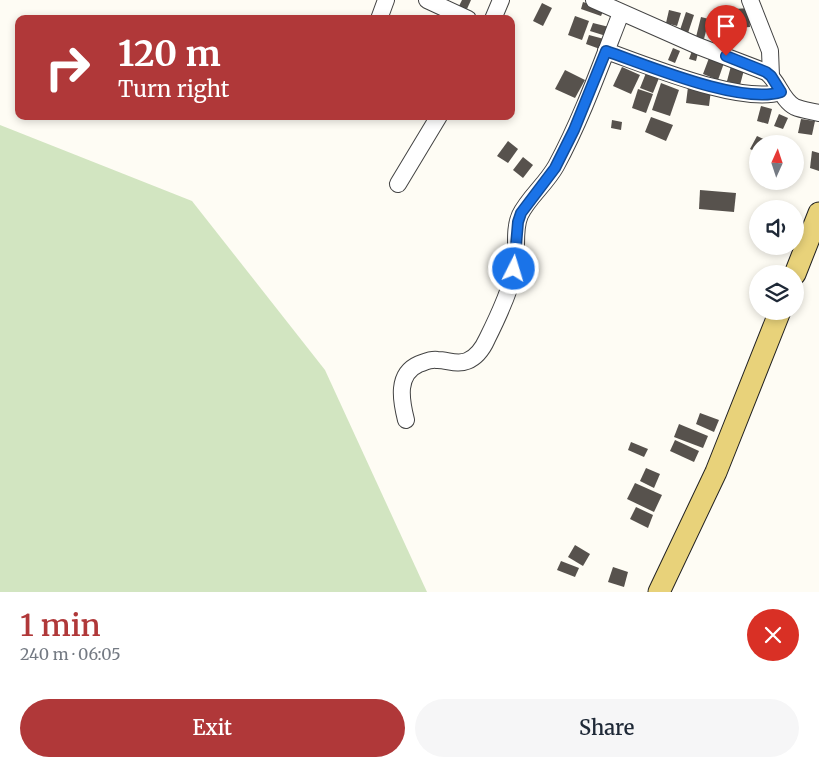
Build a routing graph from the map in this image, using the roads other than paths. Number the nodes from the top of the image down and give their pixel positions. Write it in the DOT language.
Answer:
graph roads {
  1 [pos="386,0"];
  2 [pos="427,0"];
  3 [pos="501,0"];
  4 [pos="594,0"];
  5 [pos="750,0"];
  6 [pos="619,8"];
  7 [pos="380,15"];
  8 [pos="459,15"];
  9 [pos="495,15"];
  10 [pos="606,51"];
  11 [pos="771,76"];
  12 [pos="781,92"];
  13 [pos="819,113"];
  14 [pos="437,120"];
  15 [pos="398,184"];
  16 [pos="819,213"];
  17 [pos="799,265"];
  18 [pos="776,320"];
  19 [pos="406,420"];
  20 [pos="659,592"];
  1 -- 7 [label="street"];
  2 -- 8 [label="street"];
  3 -- 9 [label="street"];
  4 -- 6 [label="street"];
  5 -- 11 [label="street"];
  6 -- 10 [label="street"];
  6 -- 11 [label="street"];
  10 -- 12 [label="street"];
  10 -- 19 [label="street"];
  11 -- 12 [label="street"];
  12 -- 13 [label="street"];
  14 -- 15 [label="street"];
  16 -- 17 [label="main road"];
  18 -- 20 [label="main road"];
}
